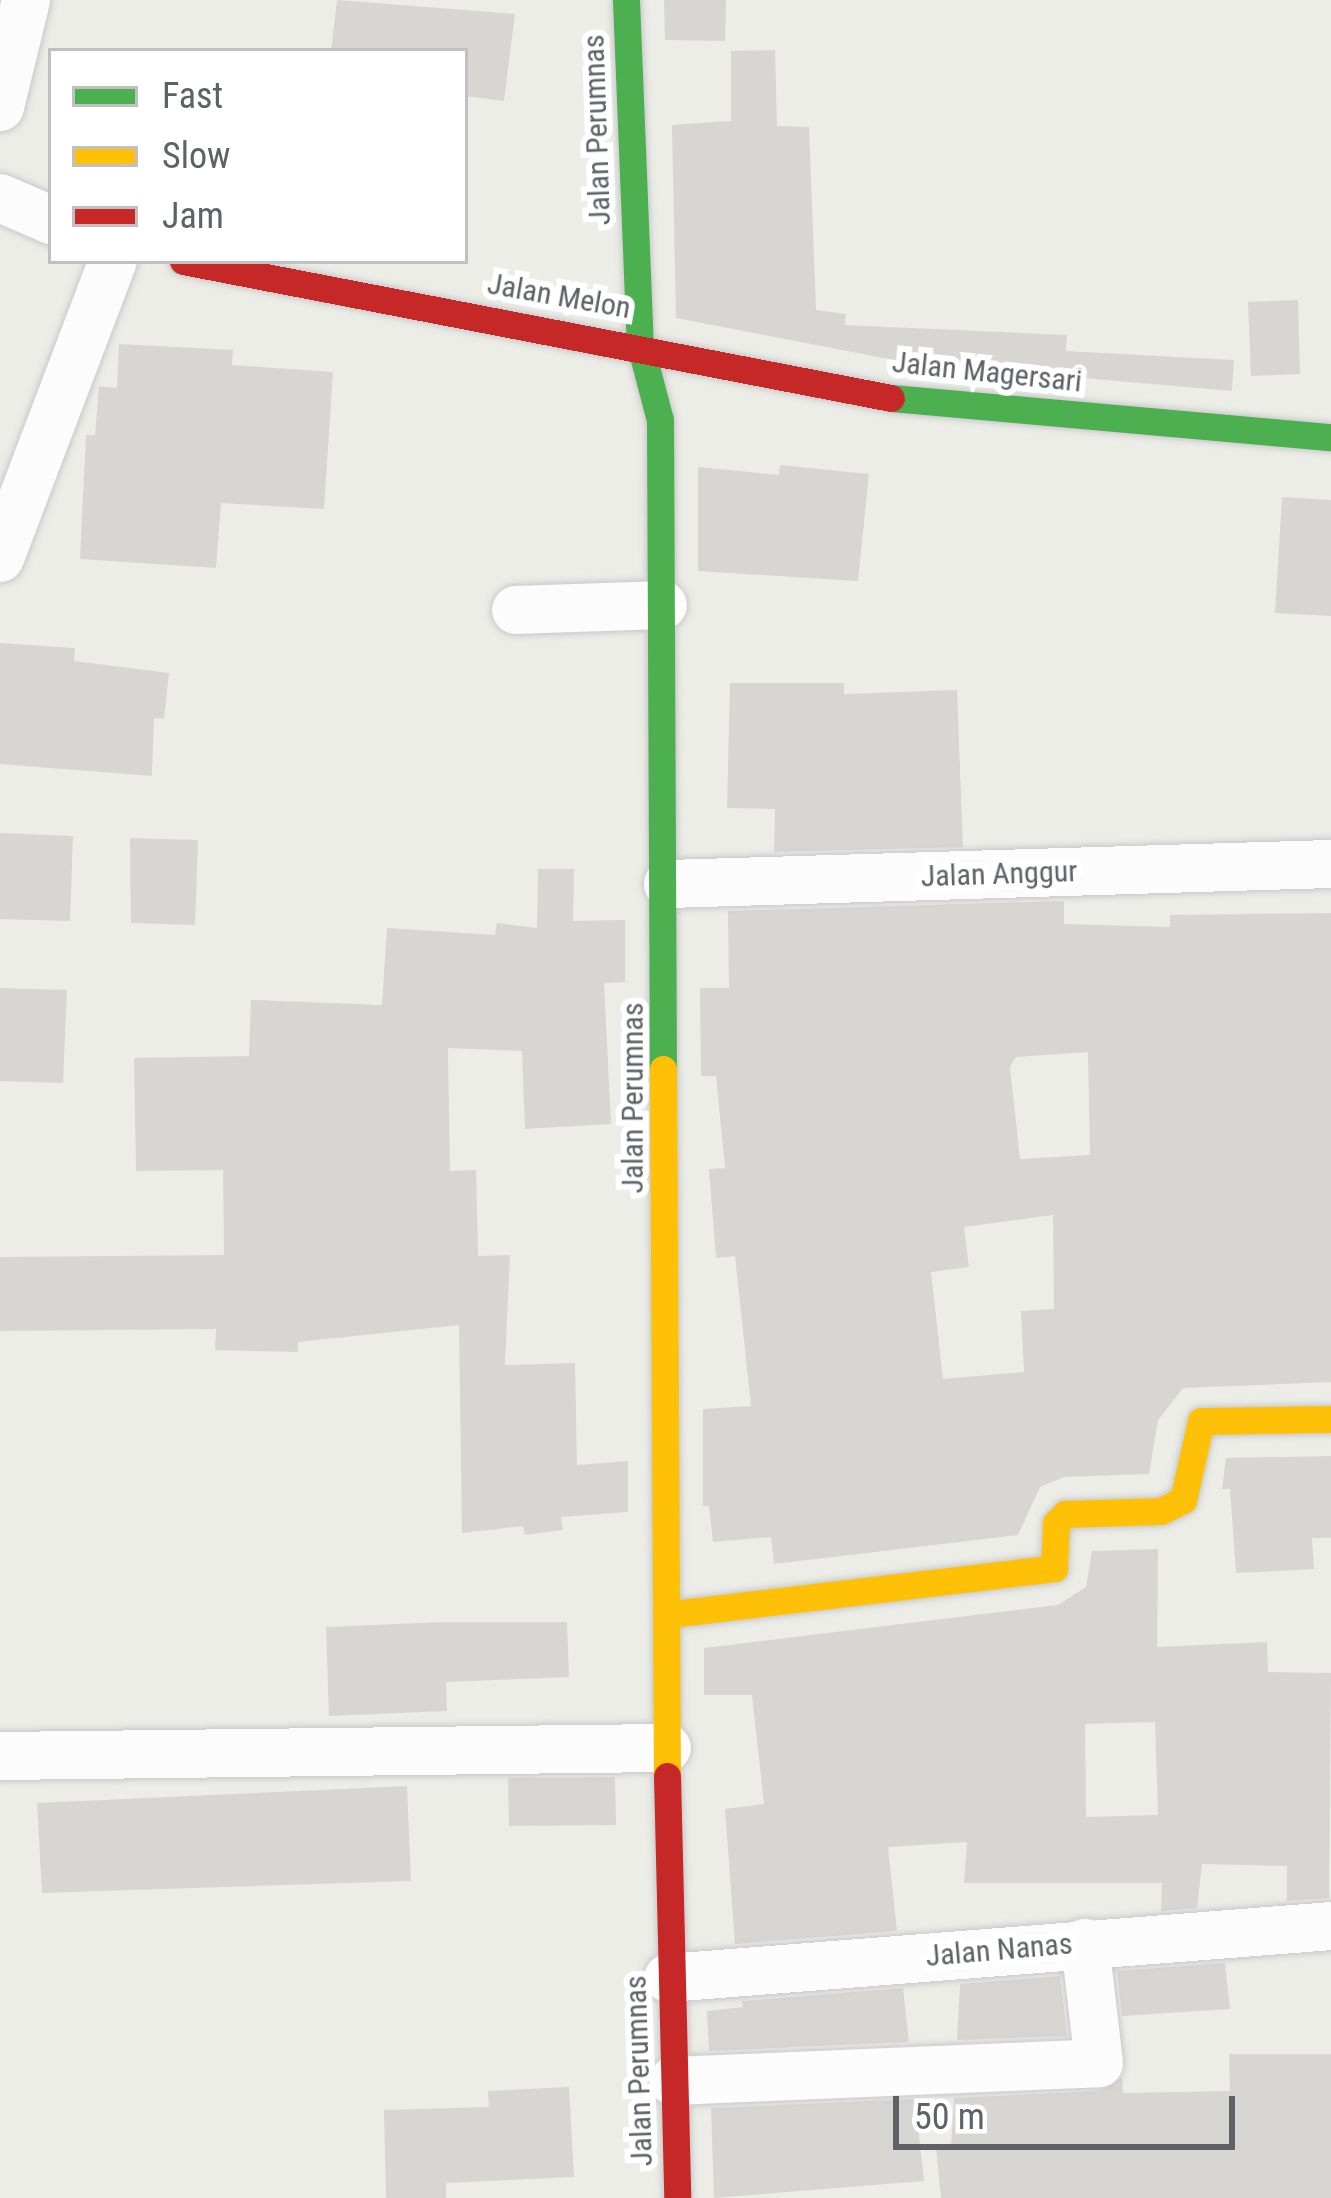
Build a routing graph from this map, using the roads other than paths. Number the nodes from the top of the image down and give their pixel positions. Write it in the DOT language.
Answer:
graph roads {
  1 [pos="26,0"];
  2 [pos="626,0"];
  3 [pos="0,107"];
  4 [pos="0,198"];
  5 [pos="48,219"];
  6 [pos="111,264"];
  7 [pos="200,264"];
  8 [pos="640,344"];
  9 [pos="1331,437"];
  10 [pos="0,558"];
  11 [pos="663,605"];
  12 [pos="516,610"];
  13 [pos="1331,864"];
  14 [pos="668,884"];
  15 [pos="1331,1419"];
  16 [pos="670,1614"];
  17 [pos="667,1748"];
  18 [pos="0,1756"];
  19 [pos="1331,1926"];
  20 [pos="1085,1943"];
  21 [pos="668,1978"];
  22 [pos="673,2081"];
  23 [pos="677,2198"];
  1 -- 3 [label="street"];
  2 -- 8 [label="street, Jalan Perumnas"];
  4 -- 5 [label="street"];
  6 -- 10 [label="street"];
  7 -- 8 [label="street, Jalan Melon"];
  8 -- 9 [label="street, Jalan Magersari"];
  8 -- 11 [label="street, Jalan Perumnas"];
  11 -- 12 [label="street"];
  11 -- 14 [label="street, Jalan Perumnas"];
  13 -- 14 [label="street, Jalan Anggur"];
  14 -- 16 [label="street, Jalan Perumnas"];
  15 -- 16 [label="street"];
  16 -- 17 [label="street, Jalan Perumnas"];
  17 -- 18 [label="street"];
  17 -- 21 [label="street, Jalan Perumnas"];
  19 -- 20 [label="street, Jalan Nanas"];
  20 -- 21 [label="street, Jalan Nanas"];
  20 -- 22 [label="street"];
  21 -- 22 [label="street, Jalan Perumnas"];
  22 -- 23 [label="street, Jalan Perumnas"];
}
